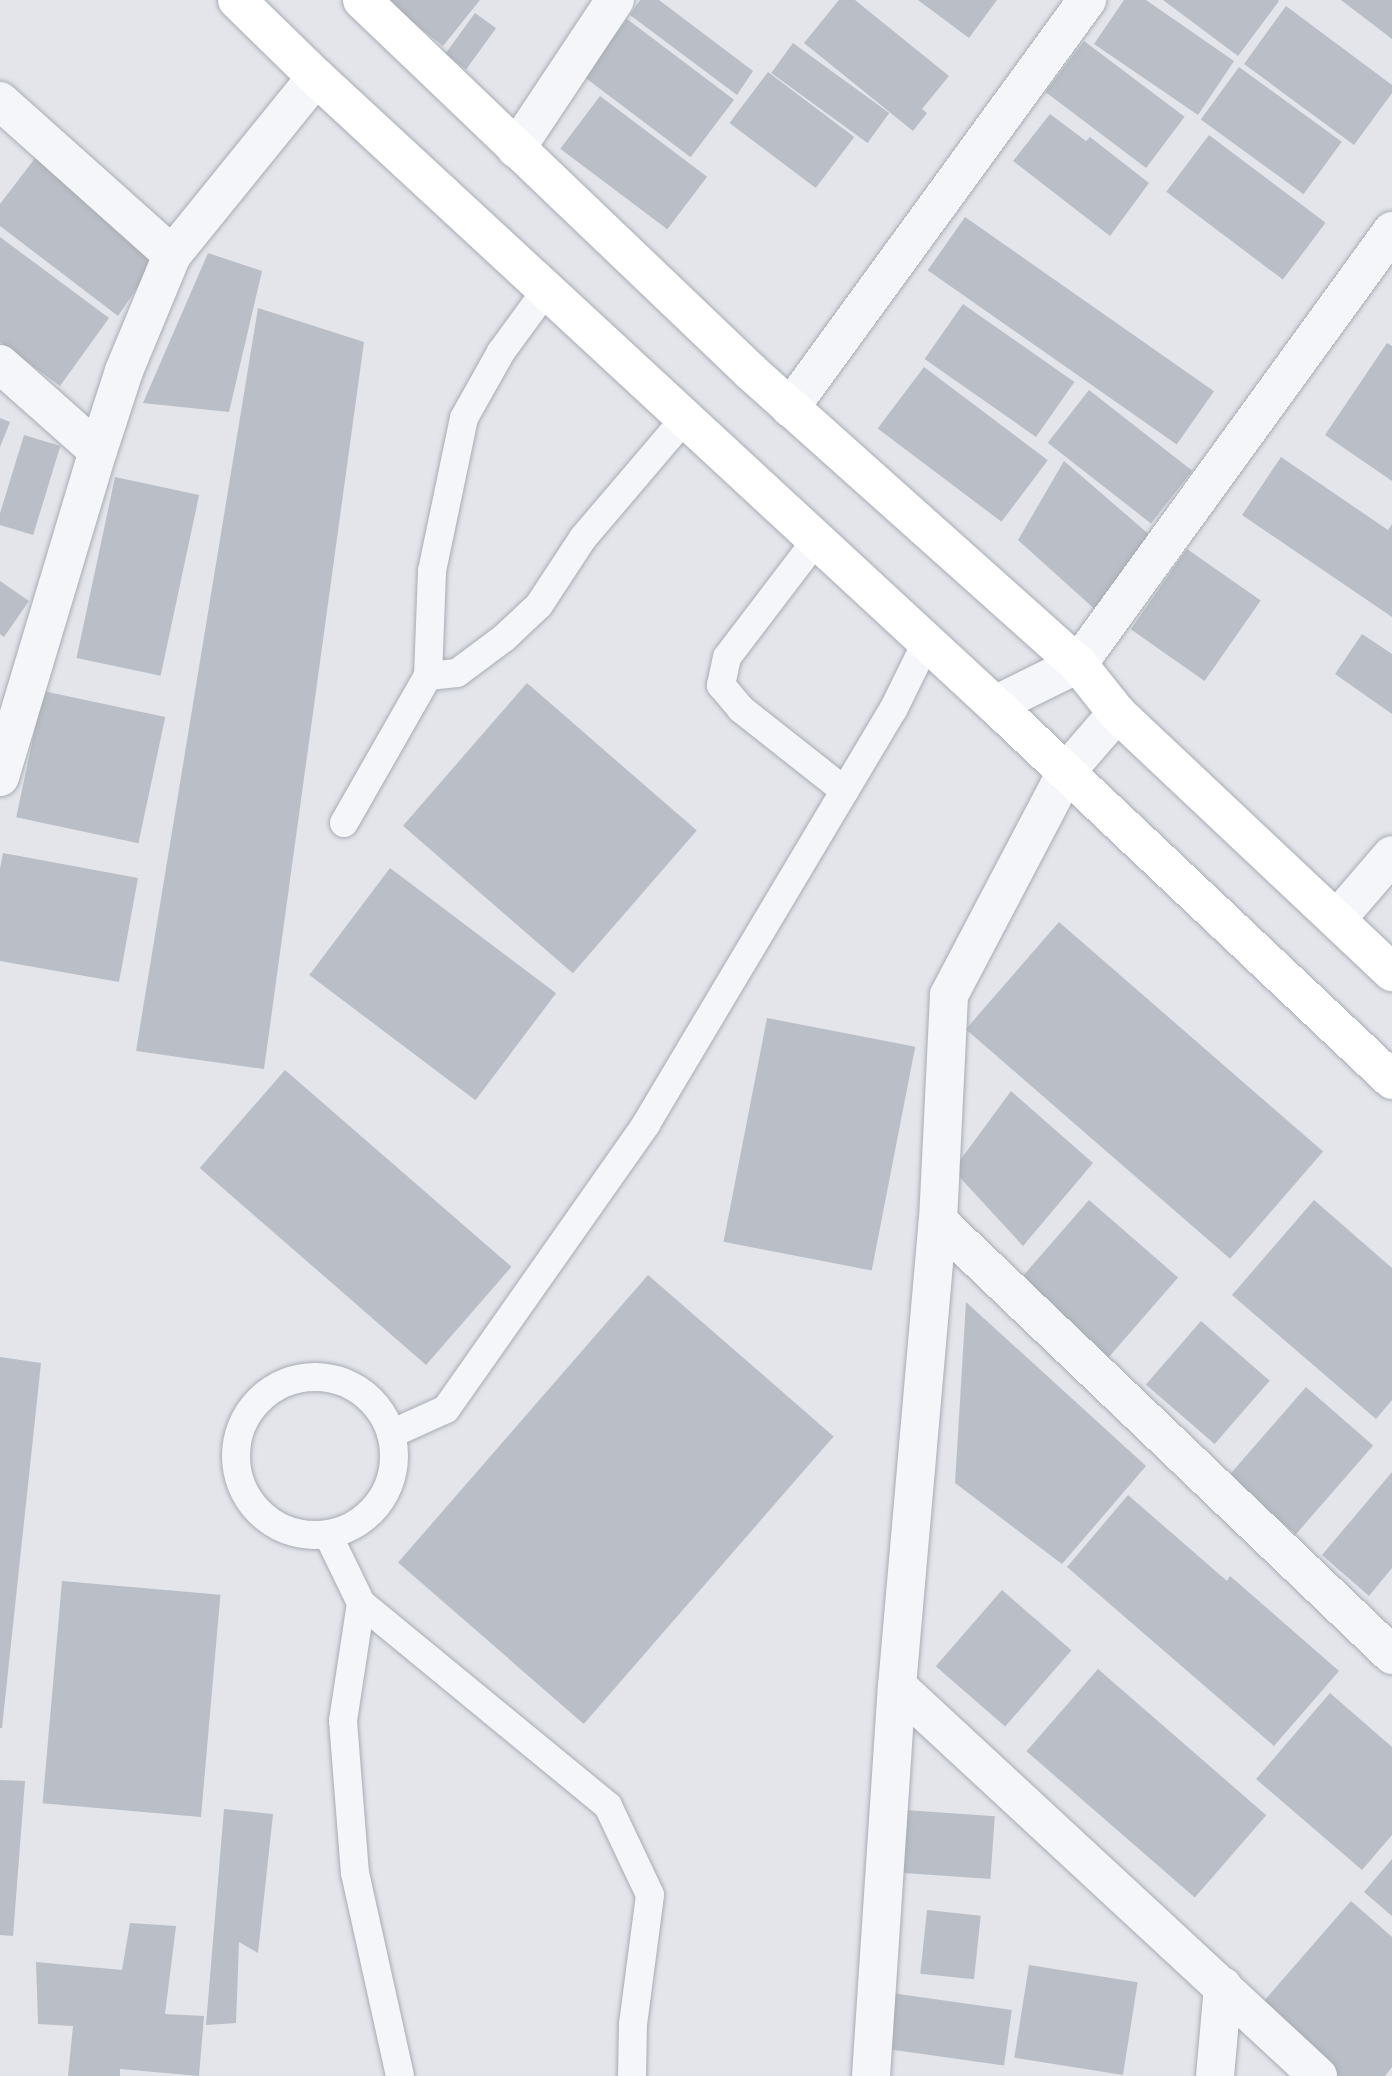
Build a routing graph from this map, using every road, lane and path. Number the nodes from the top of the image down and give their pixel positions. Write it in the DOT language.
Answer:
graph roads {
  1 [pos="237,0"];
  2 [pos="362,0"];
  3 [pos="615,0"];
  4 [pos="1087,0"];
  5 [pos="316,77"];
  6 [pos="0,101"];
  7 [pos="516,149"];
  8 [pos="1392,231"];
  9 [pos="172,255"];
  10 [pos="547,289"];
  11 [pos="0,365"];
  12 [pos="790,408"];
  13 [pos="686,417"];
  14 [pos="97,451"];
  15 [pos="817,539"];
  16 [pos="927,641"];
  17 [pos="1078,664"];
  18 [pos="428,676"];
  19 [pos="995,705"];
  20 [pos="1117,713"];
  21 [pos="1066,772"];
  22 [pos="0,777"];
  23 [pos="845,791"];
  24 [pos="344,823"];
  25 [pos="1392,855"];
  26 [pos="1337,919"];
  27 [pos="1392,972"];
  28 [pos="1392,1080"];
  29 [pos="938,1221"];
  30 [pos="391,1434"];
  31 [pos="328,1535"];
  32 [pos="360,1603"];
  33 [pos="1392,1655"];
  34 [pos="897,1686"];
  35 [pos="1223,1986"];
  36 [pos="400,2076"];
  37 [pos="632,2076"];
  38 [pos="872,2076"];
  39 [pos="1215,2076"];
  40 [pos="1318,2076"];
  1 -- 5 [label="main road"];
  2 -- 7 [label="main road"];
  3 -- 7 [label="street"];
  4 -- 12 [label="street"];
  5 -- 9 [label="street"];
  5 -- 10 [label="main road"];
  6 -- 9 [label="street"];
  7 -- 12 [label="main road"];
  8 -- 17 [label="street"];
  9 -- 14 [label="street"];
  10 -- 13 [label="main road"];
  10 -- 18 [label="lane"];
  11 -- 14 [label="street"];
  12 -- 17 [label="main road"];
  13 -- 15 [label="main road"];
  13 -- 18 [label="lane"];
  14 -- 22 [label="street"];
  15 -- 16 [label="main road"];
  15 -- 23 [label="lane"];
  16 -- 19 [label="main road"];
  16 -- 23 [label="lane"];
  17 -- 19 [label="street"];
  17 -- 20 [label="main road"];
  18 -- 24 [label="lane"];
  19 -- 21 [label="main road"];
  20 -- 21 [label="street"];
  20 -- 26 [label="main road"];
  21 -- 28 [label="main road"];
  21 -- 29 [label="street"];
  23 -- 30 [label="lane"];
  25 -- 26 [label="street"];
  26 -- 27 [label="main road"];
  29 -- 33 [label="street"];
  29 -- 34 [label="street"];
  30 -- 31 [label="lane"];
  30 -- 31 [label="lane"];
  31 -- 32 [label="lane"];
  32 -- 36 [label="lane"];
  32 -- 37 [label="lane"];
  34 -- 35 [label="street"];
  34 -- 38 [label="street"];
  35 -- 39 [label="street"];
  35 -- 40 [label="street"];
}
